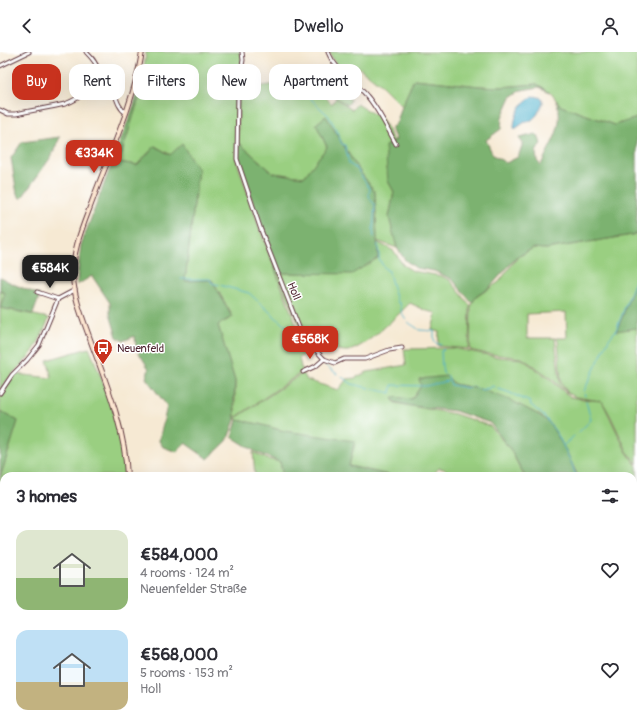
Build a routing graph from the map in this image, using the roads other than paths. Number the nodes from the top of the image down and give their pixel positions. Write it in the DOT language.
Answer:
graph roads {
  1 [pos="29,52"];
  2 [pos="86,52"];
  3 [pos="142,52"];
  4 [pos="242,52"];
  5 [pos="328,52"];
  6 [pos="95,64"];
  7 [pos="0,66"];
  8 [pos="73,100"];
  9 [pos="117,100"];
  10 [pos="0,110"];
  11 [pos="126,113"];
  12 [pos="396,144"];
  13 [pos="75,290"];
  14 [pos="37,292"];
  15 [pos="58,299"];
  16 [pos="402,348"];
  17 [pos="324,359"];
  18 [pos="303,372"];
  19 [pos="0,393"];
  20 [pos="127,472"];
  1 -- 7 [label="street"];
  2 -- 6 [label="street"];
  3 -- 11 [label="main road"];
  4 -- 17 [label="street, Holl"];
  5 -- 12 [label="street"];
  8 -- 10 [label="street"];
  9 -- 11 [label="street"];
  11 -- 13 [label="main road"];
  13 -- 15 [label="street"];
  13 -- 20 [label="main road"];
  14 -- 15 [label="street"];
  15 -- 19 [label="street"];
  16 -- 17 [label="street"];
  17 -- 18 [label="street"];
}
